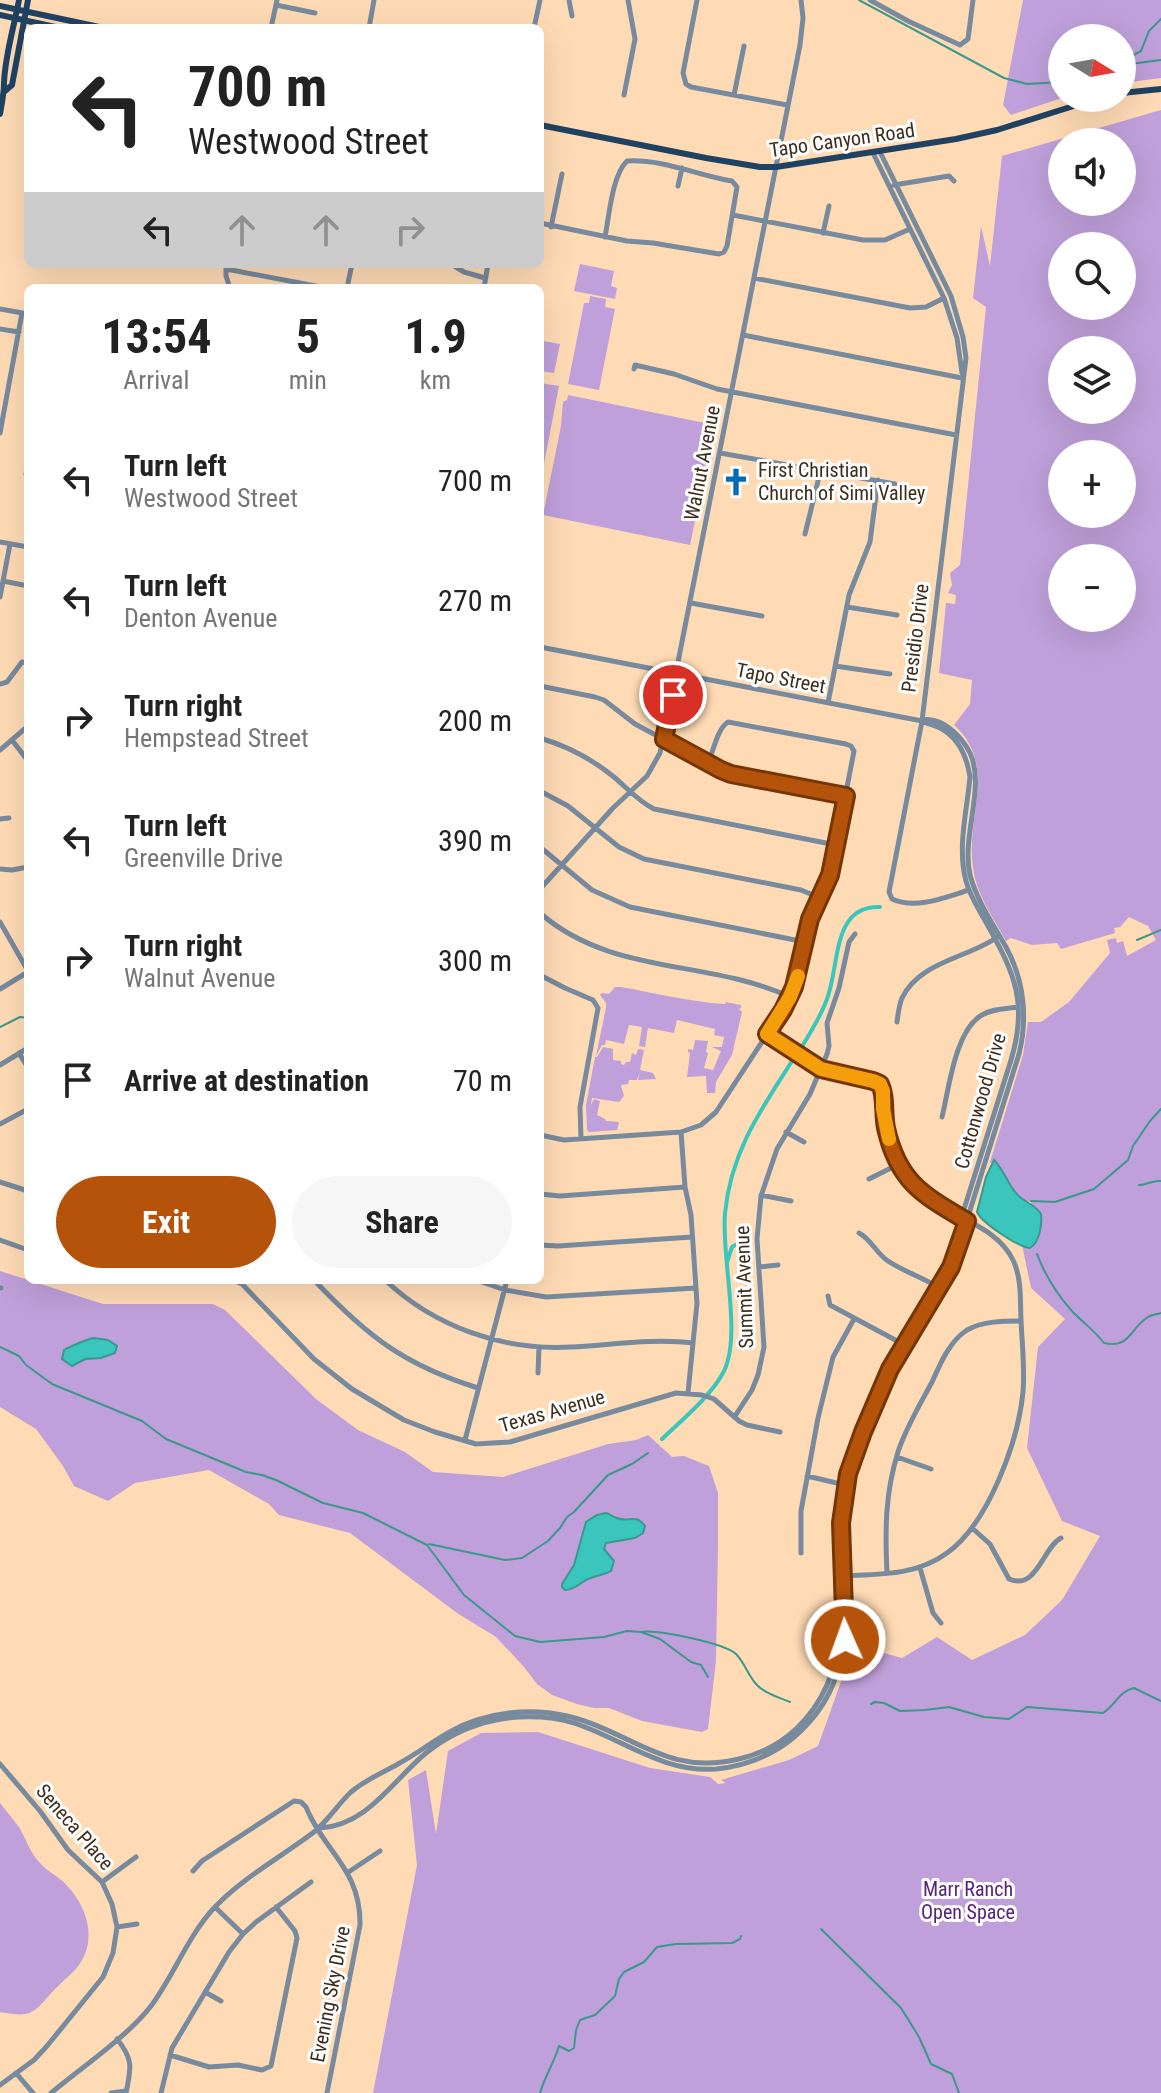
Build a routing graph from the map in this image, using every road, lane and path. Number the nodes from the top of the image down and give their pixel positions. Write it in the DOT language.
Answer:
graph roads {
  1 [pos="19,0"];
  2 [pos="28,0"];
  3 [pos="374,0"];
  4 [pos="540,0"];
  5 [pos="569,0"];
  6 [pos="628,0"];
  7 [pos="697,0"];
  8 [pos="801,0"];
  9 [pos="870,0"];
  10 [pos="973,0"];
  11 [pos="276,3"];
  12 [pos="0,6"];
  13 [pos="22,10"];
  14 [pos="315,13"];
  15 [pos="0,15"];
  16 [pos="572,16"];
  17 [pos="20,19"];
  18 [pos="42,24"];
  19 [pos="86,24"];
  20 [pos="272,24"];
  21 [pos="370,24"];
  22 [pos="535,24"];
  23 [pos="744,46"];
  24 [pos="1161,89"];
  25 [pos="1136,92"];
  26 [pos="624,95"];
  27 [pos="734,95"];
  28 [pos="787,105"];
  29 [pos="1054,112"];
  30 [pos="0,114"];
  31 [pos="544,126"];
  32 [pos="876,153"];
  33 [pos="776,167"];
  34 [pos="682,168"];
  35 [pos="562,174"];
  36 [pos="954,181"];
  37 [pos="892,185"];
  38 [pos="678,186"];
  39 [pos="829,206"];
  40 [pos="733,215"];
  41 [pos="765,221"];
  42 [pos="544,224"];
  43 [pos="551,227"];
  44 [pos="913,227"];
  45 [pos="823,233"];
  46 [pos="605,237"];
  47 [pos="235,268"];
  48 [pos="458,268"];
  49 [pos="487,268"];
  50 [pos="485,278"];
  51 [pos="754,278"];
  52 [pos="308,284"];
  53 [pos="484,284"];
  54 [pos="948,297"];
  55 [pos="0,309"];
  56 [pos="24,314"];
  57 [pos="24,317"];
  58 [pos="0,329"];
  59 [pos="19,332"];
  60 [pos="743,335"];
  61 [pos="634,369"];
  62 [pos="962,378"];
  63 [pos="732,392"];
  64 [pos="0,433"];
  65 [pos="956,435"];
  66 [pos="720,453"];
  67 [pos="821,469"];
  68 [pos="878,480"];
  69 [pos="895,484"];
  70 [pos="805,534"];
  71 [pos="0,542"];
  72 [pos="10,544"];
  73 [pos="24,546"];
  74 [pos="3,581"];
  75 [pos="24,585"];
  76 [pos="0,597"];
  77 [pos="691,603"];
  78 [pos="847,607"];
  79 [pos="897,615"];
  80 [pos="762,616"];
  81 [pos="544,648"];
  82 [pos="24,662"];
  83 [pos="835,666"];
  84 [pos="677,674"];
  85 [pos="890,674"];
  86 [pos="0,684"];
  87 [pos="544,687"];
  88 [pos="828,703"];
  89 [pos="922,721"];
  90 [pos="24,730"];
  91 [pos="544,739"];
  92 [pos="664,739"];
  93 [pos="12,740"];
  94 [pos="0,750"];
  95 [pos="24,756"];
  96 [pos="708,763"];
  97 [pos="630,792"];
  98 [pos="544,793"];
  99 [pos="846,796"];
  100 [pos="9,818"];
  101 [pos="0,819"];
  102 [pos="595,828"];
  103 [pos="836,845"];
  104 [pos="544,850"];
  105 [pos="562,865"];
  106 [pos="24,868"];
  107 [pos="0,869"];
  108 [pos="544,885"];
  109 [pos="972,889"];
  110 [pos="820,898"];
  111 [pos="544,916"];
  112 [pos="0,922"];
  113 [pos="855,934"];
  114 [pos="997,938"];
  115 [pos="805,942"];
  116 [pos="24,965"];
  117 [pos="24,974"];
  118 [pos="544,977"];
  119 [pos="0,989"];
  120 [pos="790,997"];
  121 [pos="1021,1006"];
  122 [pos="897,1022"];
  123 [pos="767,1034"];
  124 [pos="24,1050"];
  125 [pos="19,1053"];
  126 [pos="24,1061"];
  127 [pos="0,1065"];
  128 [pos="821,1069"];
  129 [pos="24,1111"];
  130 [pos="942,1117"];
  131 [pos="0,1124"];
  132 [pos="681,1132"];
  133 [pos="786,1132"];
  134 [pos="544,1136"];
  135 [pos="581,1139"];
  136 [pos="804,1142"];
  137 [pos="899,1164"];
  138 [pos="869,1179"];
  139 [pos="0,1182"];
  140 [pos="685,1187"];
  141 [pos="24,1190"];
  142 [pos="544,1194"];
  143 [pos="761,1195"];
  144 [pos="791,1201"];
  145 [pos="964,1219"];
  146 [pos="859,1233"];
  147 [pos="692,1237"];
  148 [pos="0,1240"];
  149 [pos="544,1245"];
  150 [pos="24,1249"];
  151 [pos="778,1265"];
  152 [pos="759,1267"];
  153 [pos="245,1284"];
  154 [pos="318,1284"];
  155 [pos="390,1284"];
  156 [pos="488,1284"];
  157 [pos="506,1284"];
  158 [pos="937,1287"];
  159 [pos="696,1288"];
  160 [pos="505,1290"];
  161 [pos="828,1296"];
  162 [pos="854,1319"];
  163 [pos="1021,1321"];
  164 [pos="491,1339"];
  165 [pos="693,1343"];
  166 [pos="901,1344"];
  167 [pos="539,1347"];
  168 [pos="538,1373"];
  169 [pos="478,1388"];
  170 [pos="688,1393"];
  171 [pos="735,1416"];
  172 [pos="780,1432"];
  173 [pos="465,1440"];
  174 [pos="897,1457"];
  175 [pos="931,1469"];
  176 [pos="807,1476"];
  177 [pos="843,1484"];
  178 [pos="972,1528"];
  179 [pos="1061,1538"];
  180 [pos="801,1553"];
  181 [pos="920,1568"];
  182 [pos="887,1573"];
  183 [pos="840,1576"];
  184 [pos="941,1623"];
  185 [pos="0,1764"];
  186 [pos="318,1829"];
  187 [pos="380,1851"];
  188 [pos="136,1857"];
  189 [pos="193,1871"];
  190 [pos="347,1873"];
  191 [pos="102,1882"];
  192 [pos="311,1882"];
  193 [pos="215,1907"];
  194 [pos="276,1907"];
  195 [pos="137,1924"];
  196 [pos="117,1927"];
  197 [pos="243,1934"];
  198 [pos="205,1992"];
  199 [pos="221,2001"];
  200 [pos="117,2039"];
  201 [pos="170,2055"];
  202 [pos="16,2073"];
  203 [pos="0,2085"];
  204 [pos="126,2092"];
  205 [pos="33,2093"];
  206 [pos="51,2093"];
  207 [pos="111,2093"];
  208 [pos="161,2093"];
  209 [pos="327,2093"];
  1 -- 13 [label="main road"];
  2 -- 13 [label="main road"];
  3 -- 21 [label="street"];
  4 -- 22 [label="street"];
  5 -- 16 [label="street"];
  6 -- 26 [label="street"];
  7 -- 27 [label="street"];
  8 -- 28 [label="street, Walnut Avenue"];
  9 -- 10 [label="street"];
  11 -- 14 [label="street"];
  11 -- 20 [label="street"];
  12 -- 13 [label="main road"];
  13 -- 17 [label="main road"];
  13 -- 19 [label="main road"];
  15 -- 17 [label="main road"];
  17 -- 18 [label="main road"];
  17 -- 30 [label="main road"];
  23 -- 27 [label="street"];
  24 -- 25 [label="main road"];
  27 -- 28 [label="street"];
  28 -- 33 [label="street, Walnut Avenue"];
  29 -- 32 [label="main road, Tapo Canyon Road"];
  31 -- 33 [label="main road, Tapo Canyon Road"];
  32 -- 33 [label="main road, Tapo Canyon Road"];
  32 -- 37 [label="street, Presidio Drive"];
  33 -- 41 [label="street, Walnut Avenue"];
  34 -- 38 [label="street"];
  34 -- 40 [label="street"];
  34 -- 46 [label="street"];
  35 -- 43 [label="street"];
  36 -- 37 [label="street"];
  37 -- 44 [label="street, Presidio Drive"];
  39 -- 45 [label="street"];
  40 -- 41 [label="street"];
  40 -- 46 [label="street"];
  41 -- 45 [label="street"];
  41 -- 51 [label="street, Walnut Avenue"];
  42 -- 43 [label="street"];
  43 -- 46 [label="street"];
  44 -- 45 [label="street"];
  44 -- 54 [label="street, Presidio Drive"];
  47 -- 52 [label="street"];
  48 -- 50 [label="street"];
  49 -- 50 [label="street"];
  50 -- 53 [label="street"];
  51 -- 54 [label="street"];
  51 -- 60 [label="street, Walnut Avenue"];
  54 -- 62 [label="street, Presidio Drive"];
  55 -- 56 [label="street"];
  57 -- 59 [label="street"];
  58 -- 59 [label="street"];
  59 -- 64 [label="street"];
  60 -- 62 [label="street"];
  60 -- 63 [label="street, Walnut Avenue"];
  61 -- 63 [label="street"];
  62 -- 65 [label="street, Presidio Drive"];
  63 -- 65 [label="street"];
  63 -- 66 [label="street, Walnut Avenue"];
  65 -- 89 [label="street, Presidio Drive"];
  66 -- 67 [label="street"];
  66 -- 77 [label="street, Walnut Avenue"];
  67 -- 68 [label="street"];
  67 -- 70 [label="street"];
  68 -- 69 [label="street"];
  68 -- 78 [label="street"];
  71 -- 72 [label="street"];
  72 -- 73 [label="street"];
  72 -- 74 [label="street"];
  74 -- 75 [label="street"];
  74 -- 76 [label="street"];
  77 -- 80 [label="street"];
  77 -- 84 [label="street, Walnut Avenue"];
  78 -- 79 [label="street"];
  78 -- 83 [label="street"];
  81 -- 84 [label="street, Tapo Street"];
  82 -- 86 [label="street"];
  83 -- 85 [label="street"];
  83 -- 88 [label="street"];
  84 -- 88 [label="street, Tapo Street"];
  84 -- 92 [label="street, Walnut Avenue"];
  87 -- 92 [label="street"];
  88 -- 89 [label="street, Tapo Street"];
  89 -- 109 [label="street, Cottonwood Drive"];
  89 -- 109 [label="street, Presidio Drive"];
  90 -- 93 [label="street"];
  91 -- 97 [label="street"];
  92 -- 96 [label="street"];
  92 -- 97 [label="street, Walnut Avenue"];
  93 -- 94 [label="street"];
  93 -- 95 [label="street"];
  96 -- 99 [label="street"];
  96 -- 99 [label="street"];
  97 -- 102 [label="street, Walnut Avenue"];
  97 -- 103 [label="street"];
  98 -- 102 [label="street"];
  99 -- 103 [label="street"];
  100 -- 101 [label="street"];
  102 -- 105 [label="street, Walnut Avenue"];
  102 -- 110 [label="street"];
  103 -- 110 [label="street"];
  104 -- 105 [label="street"];
  105 -- 108 [label="street, Walnut Avenue"];
  105 -- 115 [label="street"];
  106 -- 107 [label="street"];
  109 -- 114 [label="street, Cottonwood Drive"];
  110 -- 115 [label="street"];
  111 -- 120 [label="street"];
  112 -- 116 [label="street"];
  113 -- 128 [label="street, Summit Avenue"];
  114 -- 121 [label="street, Cottonwood Drive"];
  114 -- 122 [label="street"];
  115 -- 120 [label="street"];
  117 -- 119 [label="street"];
  118 -- 135 [label="street"];
  120 -- 123 [label="street"];
  121 -- 130 [label="street"];
  121 -- 145 [label="street, Cottonwood Drive"];
  123 -- 128 [label="street"];
  123 -- 132 [label="street"];
  124 -- 125 [label="street"];
  125 -- 126 [label="street"];
  125 -- 127 [label="street"];
  128 -- 133 [label="street, Summit Avenue"];
  128 -- 137 [label="street"];
  129 -- 131 [label="street"];
  132 -- 135 [label="street"];
  132 -- 140 [label="street"];
  133 -- 136 [label="street"];
  133 -- 143 [label="street, Summit Avenue"];
  134 -- 135 [label="street"];
  137 -- 138 [label="street"];
  137 -- 145 [label="street"];
  139 -- 141 [label="street"];
  140 -- 142 [label="street"];
  140 -- 147 [label="street"];
  143 -- 144 [label="street"];
  143 -- 152 [label="street, Summit Avenue"];
  145 -- 158 [label="street, Cottonwood Drive"];
  145 -- 163 [label="street"];
  146 -- 158 [label="street"];
  147 -- 149 [label="street"];
  147 -- 159 [label="street"];
  148 -- 150 [label="street"];
  151 -- 152 [label="street"];
  152 -- 171 [label="street, Summit Avenue"];
  153 -- 173 [label="street, Texas Avenue"];
  154 -- 169 [label="street"];
  155 -- 164 [label="street"];
  156 -- 160 [label="street"];
  157 -- 160 [label="street"];
  158 -- 166 [label="street, Cottonwood Drive"];
  159 -- 160 [label="street"];
  159 -- 165 [label="street"];
  160 -- 164 [label="street"];
  161 -- 162 [label="street"];
  162 -- 166 [label="street"];
  162 -- 176 [label="street"];
  163 -- 174 [label="street"];
  163 -- 178 [label="street"];
  164 -- 167 [label="street"];
  164 -- 169 [label="street"];
  165 -- 167 [label="street"];
  165 -- 170 [label="street"];
  166 -- 177 [label="street, Cottonwood Drive"];
  167 -- 168 [label="street"];
  169 -- 173 [label="street"];
  170 -- 171 [label="street"];
  170 -- 173 [label="street, Texas Avenue"];
  171 -- 172 [label="street"];
  174 -- 175 [label="street"];
  174 -- 182 [label="street"];
  176 -- 177 [label="street"];
  176 -- 180 [label="street"];
  177 -- 183 [label="street, Cottonwood Drive"];
  178 -- 179 [label="street"];
  178 -- 181 [label="street"];
  181 -- 182 [label="street"];
  181 -- 184 [label="street"];
  182 -- 183 [label="street"];
  183 -- 186 [label="street, Cottonwood Drive"];
  183 -- 186 [label="street, Cottonwood Drive"];
  185 -- 191 [label="street, Seneca Place"];
  186 -- 189 [label="street, Evening Sky Drive"];
  186 -- 190 [label="street, Evening Sky Drive"];
  186 -- 193 [label="street"];
  187 -- 190 [label="street"];
  188 -- 191 [label="street"];
  190 -- 209 [label="street, Evening Sky Drive"];
  191 -- 196 [label="street, Seneca Place"];
  192 -- 194 [label="street"];
  193 -- 197 [label="street"];
  193 -- 200 [label="street"];
  194 -- 197 [label="street"];
  194 -- 201 [label="street"];
  195 -- 196 [label="street"];
  196 -- 202 [label="street"];
  197 -- 198 [label="street"];
  198 -- 199 [label="street"];
  198 -- 201 [label="street"];
  200 -- 204 [label="street"];
  200 -- 206 [label="street"];
  201 -- 208 [label="street"];
  202 -- 203 [label="street"];
  202 -- 205 [label="street"];
  204 -- 207 [label="street"];
}
